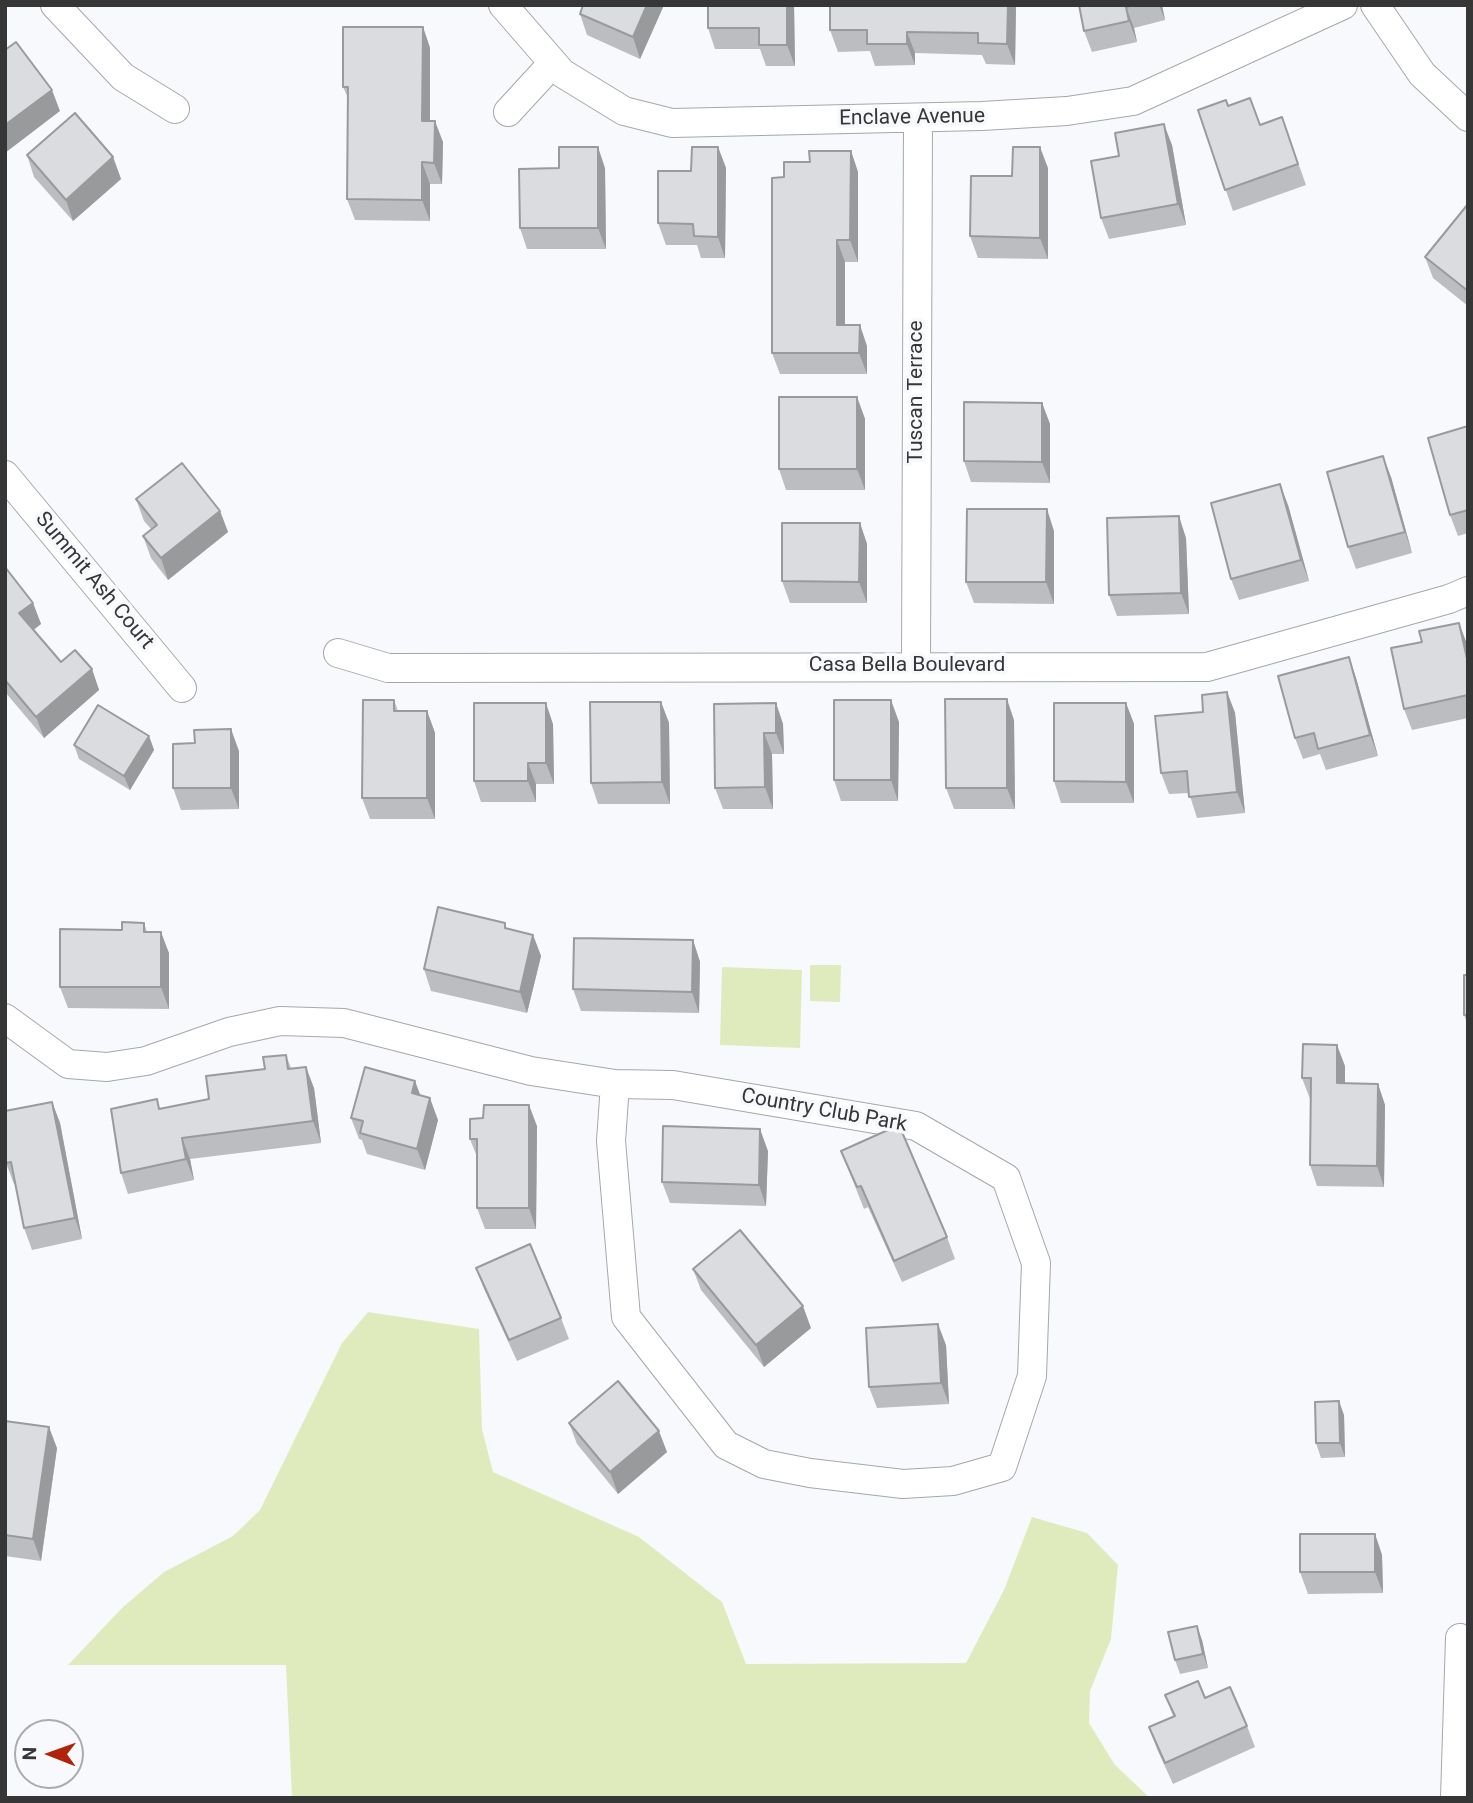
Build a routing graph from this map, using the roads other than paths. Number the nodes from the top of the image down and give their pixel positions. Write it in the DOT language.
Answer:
graph roads {
  1 [pos="55,5"];
  2 [pos="503,5"];
  3 [pos="1343,5"];
  4 [pos="1375,5"];
  5 [pos="553,63"];
  6 [pos="175,109"];
  7 [pos="508,112"];
  8 [pos="1468,117"];
  9 [pos="918,118"];
  10 [pos="5,475"];
  11 [pos="1468,591"];
  12 [pos="338,653"];
  13 [pos="916,666"];
  14 [pos="182,688"];
  15 [pos="5,1018"];
  16 [pos="615,1084"];
  17 [pos="1460,1638"];
  18 [pos="1455,1798"];
  1 -- 6 [label="street"];
  2 -- 5 [label="street, Enclave Avenue"];
  3 -- 9 [label="street, Enclave Avenue"];
  4 -- 8 [label="street"];
  5 -- 7 [label="street"];
  5 -- 9 [label="street, Enclave Avenue"];
  9 -- 13 [label="street, Tuscan Terrace"];
  10 -- 14 [label="street, Summit Ash Court"];
  11 -- 13 [label="street, Casa Bella Boulevard"];
  12 -- 13 [label="street, Casa Bella Boulevard"];
  15 -- 16 [label="street, Country Club Park"];
  16 -- 16 [label="street, Country Club Park"];
  17 -- 18 [label="street"];
}
